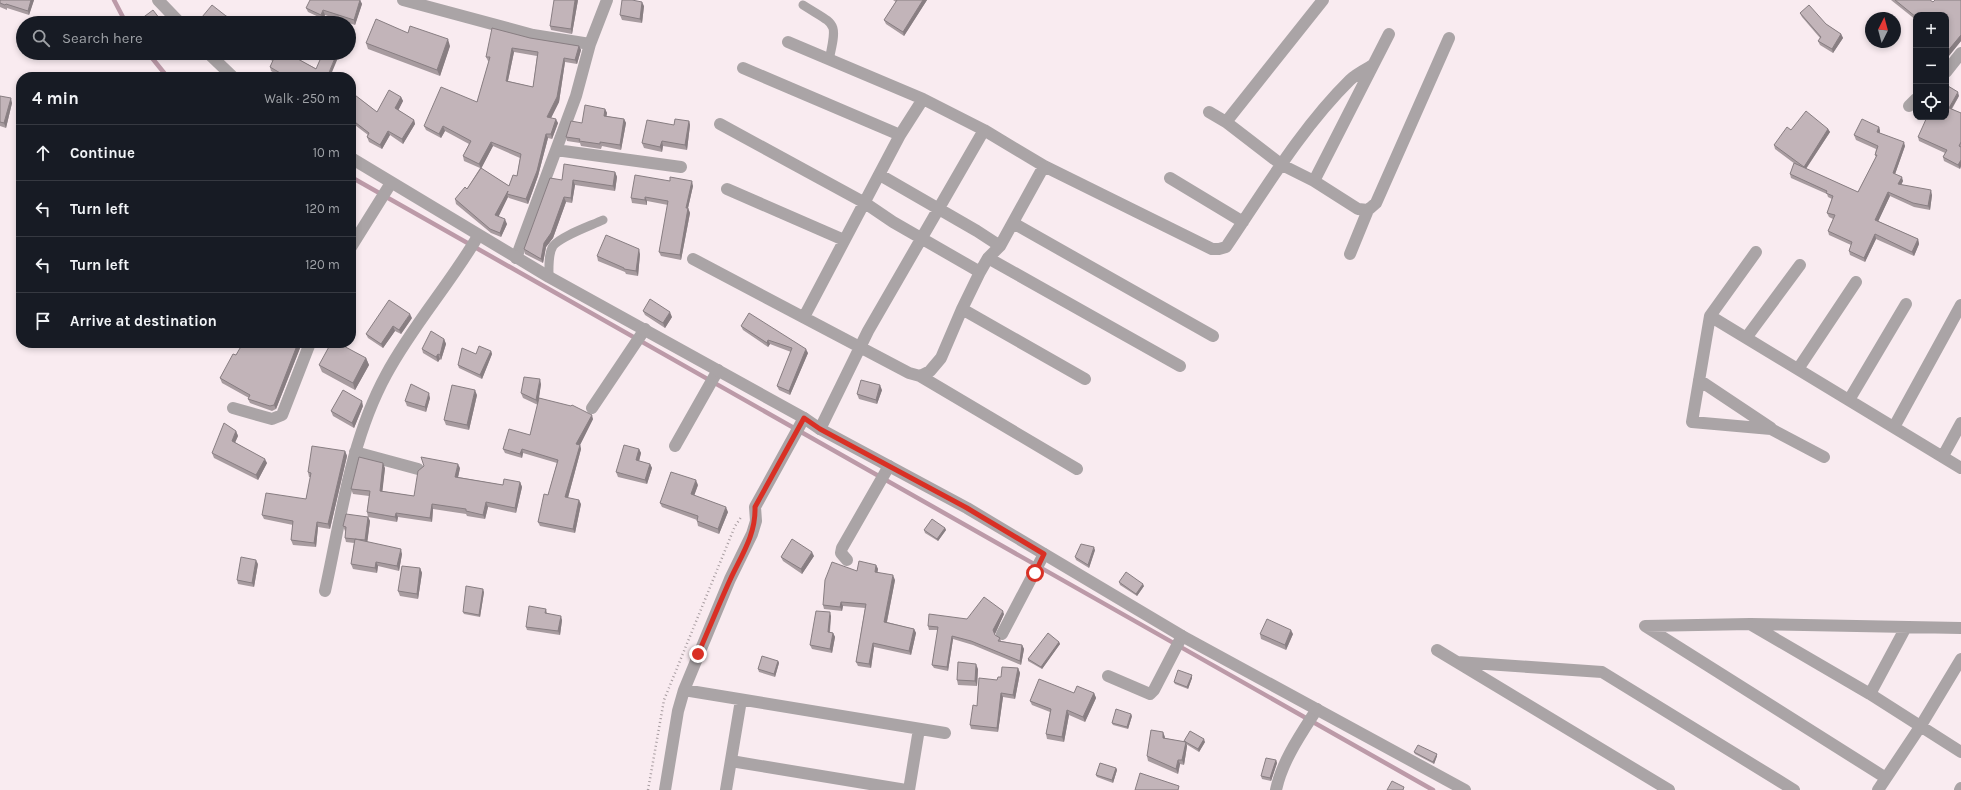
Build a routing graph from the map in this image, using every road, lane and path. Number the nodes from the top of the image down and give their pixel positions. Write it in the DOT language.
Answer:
graph roads {
  1 [pos="158,0"];
  2 [pos="403,0"];
  3 [pos="607,0"];
  4 [pos="1323,0"];
  5 [pos="803,5"];
  6 [pos="173,16"];
  7 [pos="1389,34"];
  8 [pos="1449,38"];
  9 [pos="788,42"];
  10 [pos="590,44"];
  11 [pos="1961,53"];
  12 [pos="215,60"];
  13 [pos="829,60"];
  14 [pos="1373,65"];
  15 [pos="743,68"];
  16 [pos="1949,68"];
  17 [pos="228,72"];
  18 [pos="923,99"];
  19 [pos="1209,112"];
  20 [pos="1226,122"];
  21 [pos="720,124"];
  22 [pos="984,130"];
  23 [pos="900,135"];
  24 [pos="556,150"];
  25 [pos="356,162"];
  26 [pos="1282,165"];
  27 [pos="1044,166"];
  28 [pos="681,167"];
  29 [pos="880,175"];
  30 [pos="1170,178"];
  31 [pos="1314,181"];
  32 [pos="389,187"];
  33 [pos="727,189"];
  34 [pos="865,203"];
  35 [pos="938,210"];
  36 [pos="1368,210"];
  37 [pos="603,220"];
  38 [pos="1243,222"];
  39 [pos="1013,223"];
  40 [pos="920,238"];
  41 [pos="356,239"];
  42 [pos="476,239"];
  43 [pos="844,240"];
  44 [pos="1000,246"];
  45 [pos="1756,252"];
  46 [pos="1350,254"];
  47 [pos="516,258"];
  48 [pos="988,258"];
  49 [pos="693,259"];
  50 [pos="1800,265"];
  51 [pos="980,272"];
  52 [pos="549,277"];
  53 [pos="1856,282"];
  54 [pos="1906,304"];
  55 [pos="1961,305"];
  56 [pos="962,309"];
  57 [pos="1710,316"];
  58 [pos="804,317"];
  59 [pos="643,333"];
  60 [pos="1212,336"];
  61 [pos="1746,338"];
  62 [pos="860,347"];
  63 [pos="308,348"];
  64 [pos="1180,366"];
  65 [pos="1798,369"];
  66 [pos="715,375"];
  67 [pos="920,376"];
  68 [pos="1085,379"];
  69 [pos="1699,380"];
  70 [pos="1849,400"];
  71 [pos="233,408"];
  72 [pos="592,408"];
  73 [pos="802,421"];
  74 [pos="1961,423"];
  75 [pos="1894,427"];
  76 [pos="820,429"];
  77 [pos="1772,429"];
  78 [pos="675,446"];
  79 [pos="355,452"];
  80 [pos="1942,456"];
  81 [pos="1824,457"];
  82 [pos="1961,468"];
  83 [pos="418,469"];
  84 [pos="1076,469"];
  85 [pos="886,471"];
  86 [pos="847,560"];
  87 [pos="1039,563"];
  88 [pos="325,591"];
  89 [pos="1750,624"];
  90 [pos="1906,627"];
  91 [pos="1961,628"];
  92 [pos="1002,634"];
  93 [pos="1180,640"];
  94 [pos="1438,650"];
  95 [pos="1961,660"];
  96 [pos="1457,662"];
  97 [pos="1108,676"];
  98 [pos="684,690"];
  99 [pos="1870,694"];
  100 [pos="741,700"];
  101 [pos="1314,713"];
  102 [pos="1920,727"];
  103 [pos="919,729"];
  104 [pos="945,733"];
  105 [pos="1961,752"];
  106 [pos="731,761"];
  107 [pos="1886,778"];
  108 [pos="665,790"];
  109 [pos="726,790"];
  110 [pos="908,790"];
  111 [pos="1276,790"];
  112 [pos="1465,790"];
  113 [pos="1669,790"];
  114 [pos="1794,790"];
  115 [pos="1878,790"];
  1 -- 6 [label="street"];
  2 -- 10 [label="street"];
  3 -- 10 [label="street"];
  4 -- 20 [label="street"];
  5 -- 13 [label="lane"];
  7 -- 14 [label="street"];
  8 -- 36 [label="street"];
  9 -- 13 [label="street"];
  10 -- 24 [label="street"];
  11 -- 16 [label="street"];
  12 -- 17 [label="street"];
  13 -- 18 [label="street"];
  14 -- 26 [label="street"];
  14 -- 31 [label="street"];
  15 -- 23 [label="street"];
  18 -- 22 [label="street"];
  18 -- 23 [label="street"];
  19 -- 20 [label="street"];
  20 -- 26 [label="street"];
  21 -- 34 [label="street"];
  22 -- 27 [label="street"];
  22 -- 35 [label="street"];
  23 -- 29 [label="street"];
  24 -- 28 [label="street"];
  24 -- 47 [label="street"];
  25 -- 32 [label="street"];
  26 -- 31 [label="street"];
  26 -- 38 [label="street"];
  27 -- 38 [label="street"];
  27 -- 39 [label="street"];
  29 -- 34 [label="street"];
  29 -- 35 [label="street"];
  30 -- 38 [label="street"];
  31 -- 36 [label="street"];
  32 -- 41 [label="street"];
  32 -- 42 [label="street"];
  33 -- 43 [label="street"];
  34 -- 40 [label="street"];
  34 -- 43 [label="street"];
  35 -- 40 [label="street"];
  35 -- 44 [label="street"];
  36 -- 46 [label="street"];
  37 -- 52 [label="lane"];
  39 -- 44 [label="street"];
  39 -- 60 [label="street"];
  40 -- 51 [label="street"];
  40 -- 62 [label="street"];
  42 -- 47 [label="street"];
  42 -- 79 [label="street"];
  43 -- 58 [label="street"];
  44 -- 48 [label="street"];
  45 -- 57 [label="street"];
  47 -- 52 [label="street"];
  48 -- 51 [label="street"];
  48 -- 64 [label="street"];
  49 -- 58 [label="street"];
  50 -- 61 [label="street"];
  51 -- 56 [label="street"];
  52 -- 59 [label="street"];
  53 -- 65 [label="street"];
  54 -- 70 [label="street"];
  55 -- 75 [label="street"];
  56 -- 67 [label="street"];
  56 -- 68 [label="street"];
  57 -- 61 [label="street"];
  57 -- 69 [label="street"];
  58 -- 62 [label="street"];
  59 -- 66 [label="street"];
  59 -- 72 [label="street"];
  61 -- 65 [label="street"];
  62 -- 67 [label="street"];
  62 -- 76 [label="street"];
  63 -- 71 [label="street"];
  65 -- 70 [label="street"];
  66 -- 73 [label="street"];
  66 -- 78 [label="street"];
  67 -- 84 [label="street"];
  69 -- 77 [label="street"];
  69 -- 77 [label="street"];
  70 -- 75 [label="street"];
  73 -- 76 [label="street"];
  73 -- 98 [label="street"];
  74 -- 80 [label="street"];
  75 -- 80 [label="street"];
  76 -- 85 [label="street"];
  77 -- 81 [label="street"];
  79 -- 83 [label="street"];
  79 -- 88 [label="street"];
  80 -- 82 [label="street"];
  85 -- 86 [label="street"];
  85 -- 87 [label="street"];
  87 -- 92 [label="street"];
  87 -- 93 [label="street"];
  89 -- 90 [label="street"];
  89 -- 99 [label="street"];
  89 -- 107 [label="street"];
  90 -- 91 [label="street"];
  90 -- 99 [label="street"];
  93 -- 97 [label="street"];
  93 -- 101 [label="street"];
  94 -- 96 [label="street"];
  95 -- 102 [label="street"];
  96 -- 113 [label="street"];
  96 -- 114 [label="street"];
  98 -- 100 [label="street"];
  98 -- 108 [label="street"];
  99 -- 102 [label="street"];
  100 -- 103 [label="street"];
  100 -- 106 [label="street"];
  101 -- 111 [label="street"];
  101 -- 112 [label="street"];
  102 -- 105 [label="street"];
  102 -- 107 [label="street"];
  103 -- 104 [label="street"];
  103 -- 110 [label="street"];
  106 -- 109 [label="street"];
  106 -- 110 [label="street"];
  107 -- 115 [label="street"];
}
